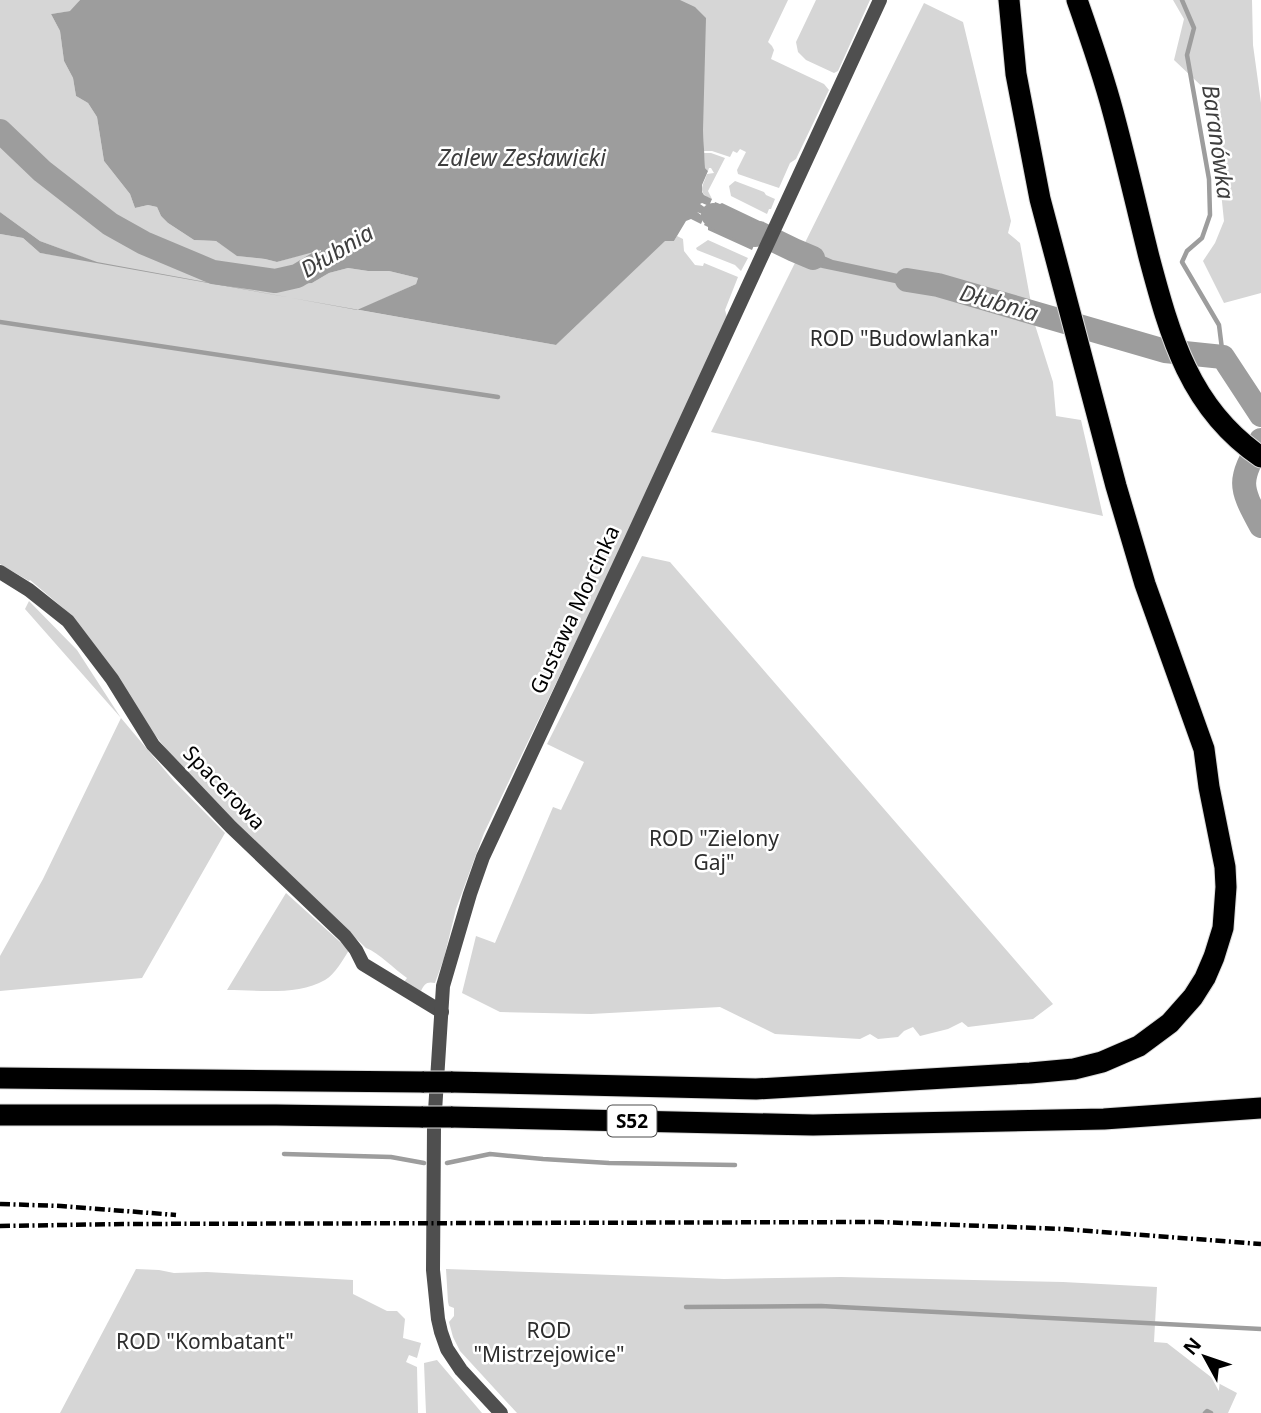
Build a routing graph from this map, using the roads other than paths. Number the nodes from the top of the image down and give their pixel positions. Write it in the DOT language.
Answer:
graph roads {
  1 [pos="880,0"];
  2 [pos="1009,0"];
  3 [pos="1077,0"];
  4 [pos="1261,457"];
  5 [pos="0,572"];
  6 [pos="442,1012"];
  7 [pos="0,1078"];
  8 [pos="1261,1108"];
  9 [pos="0,1115"];
  10 [pos="501,1413"];
  1 -- 6 [label="street, Gustawa Morcinka"];
  2 -- 7 [label="highway, S52, bridge"];
  3 -- 4 [label="highway"];
  5 -- 6 [label="street, Spacerowa"];
  6 -- 10 [label="street, Gustawa Morcinka"];
  8 -- 9 [label="highway, S52, bridge"];
}
